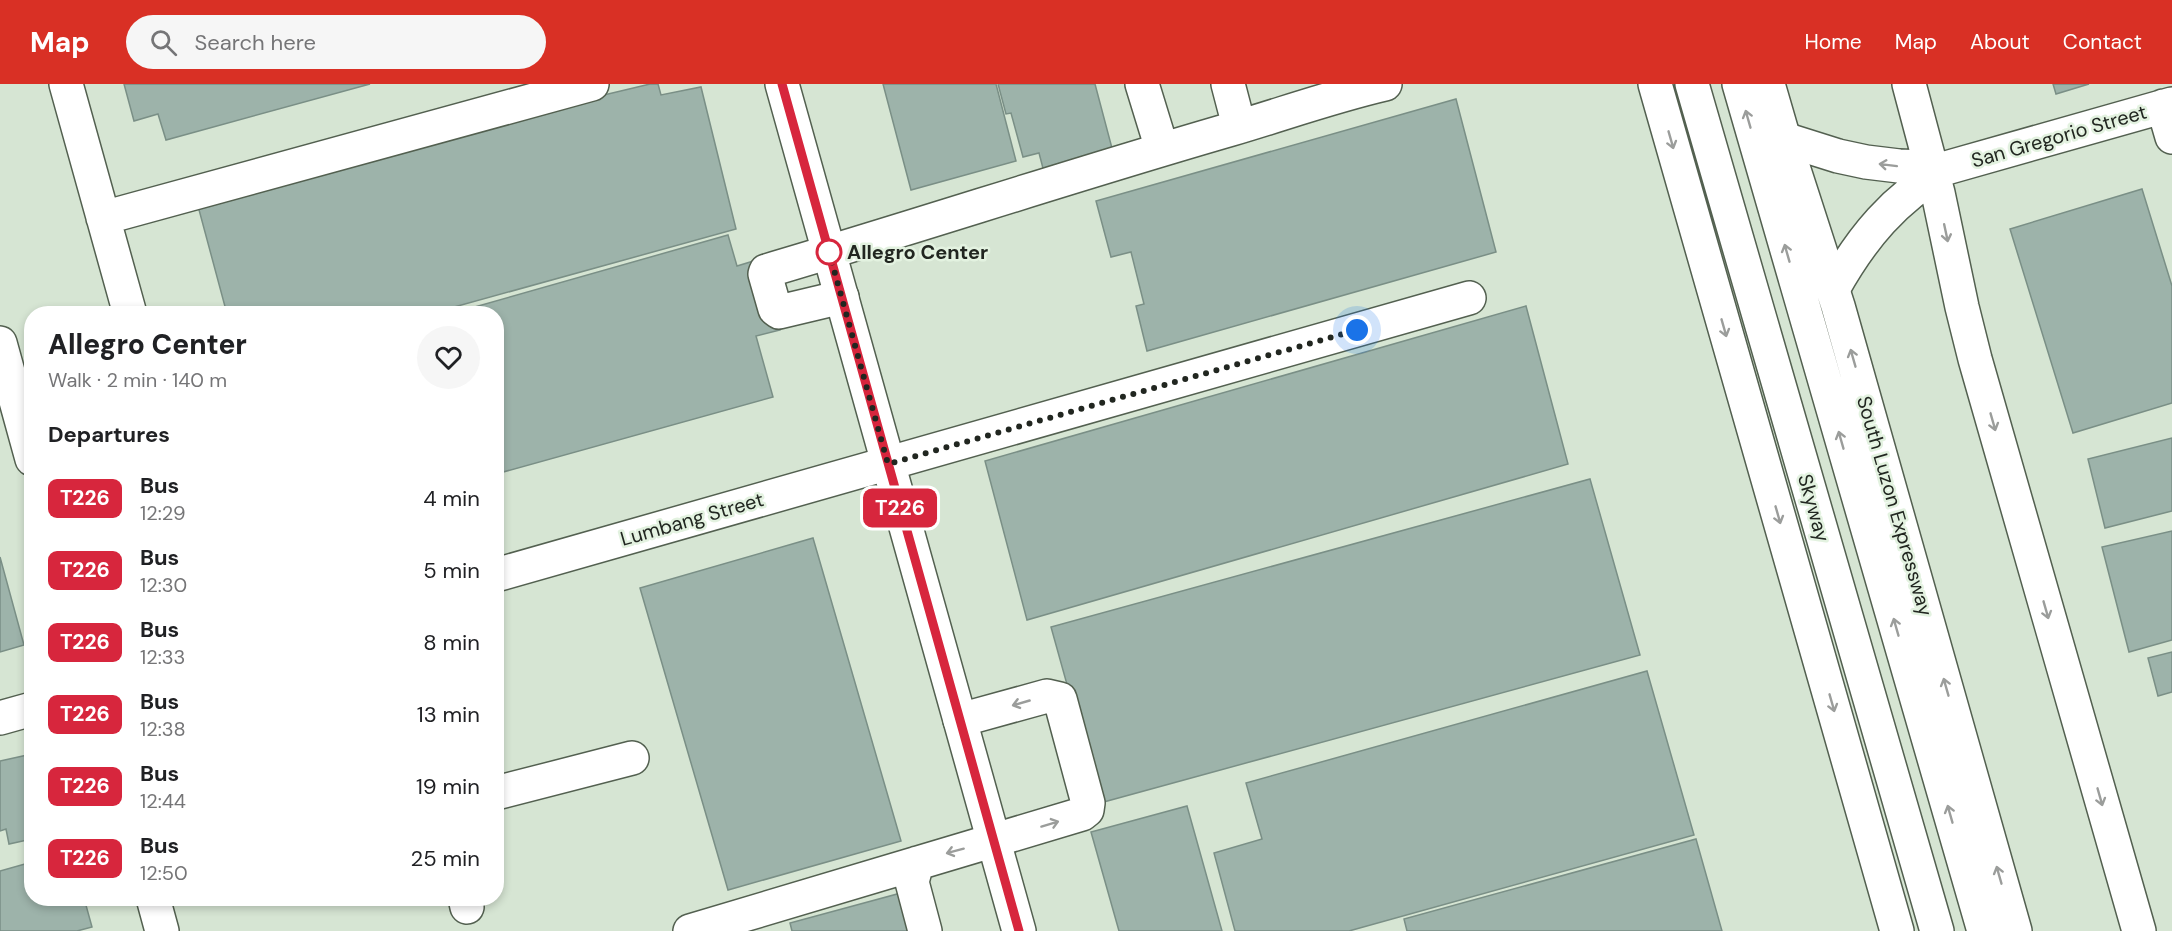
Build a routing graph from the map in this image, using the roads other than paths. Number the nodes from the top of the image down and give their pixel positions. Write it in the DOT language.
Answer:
graph roads {
  1 [pos="66,84"];
  2 [pos="592,84"];
  3 [pos="782,84"];
  4 [pos="1142,84"];
  5 [pos="1228,84"];
  6 [pos="1382,84"];
  7 [pos="1654,84"];
  8 [pos="1690,84"];
  9 [pos="1738,84"];
  10 [pos="1768,84"];
  11 [pos="1909,84"];
  12 [pos="1310,94"];
  13 [pos="2169,116"];
  14 [pos="1239,126"];
  15 [pos="1784,139"];
  16 [pos="1162,149"];
  17 [pos="1937,176"];
  18 [pos="103,218"];
  19 [pos="829,251"];
  20 [pos="842,297"];
  21 [pos="1835,297"];
  22 [pos="1469,298"];
  23 [pos="128,306"];
  24 [pos="0,343"];
  25 [pos="24,430"];
  26 [pos="888,464"];
  27 [pos="504,573"];
  28 [pos="24,711"];
  29 [pos="0,718"];
  30 [pos="960,720"];
  31 [pos="632,758"];
  32 [pos="504,791"];
  33 [pos="994,841"];
  34 [pos="917,863"];
  35 [pos="155,906"];
  36 [pos="162,931"];
  37 [pos="690,931"];
  38 [pos="925,931"];
  39 [pos="1019,931"];
  40 [pos="1897,931"];
  41 [pos="1933,931"];
  42 [pos="1937,931"];
  43 [pos="1984,931"];
  44 [pos="2015,931"];
  45 [pos="2139,931"];
  1 -- 18 [label="main road"];
  2 -- 18 [label="main road"];
  3 -- 19 [label="main road"];
  4 -- 16 [label="main road"];
  5 -- 14 [label="main road"];
  6 -- 12 [label="main road"];
  7 -- 40 [label="main road, one-way"];
  8 -- 41 [label="main road"];
  8 -- 42 [label="main road, Skyway"];
  43 -- 9 [label="main road, one-way"];
  10 -- 15 [label="main road, South Luzon Expressway"];
  11 -- 17 [label="main road"];
  12 -- 14 [label="main road"];
  13 -- 17 [label="main road, San Gregorio Street"];
  14 -- 16 [label="main road"];
  17 -- 15 [label="main road, San Gregorio Street, one-way"];
  15 -- 21 [label="main road, South Luzon Expressway"];
  16 -- 19 [label="main road"];
  17 -- 21 [label="main road"];
  17 -- 45 [label="main road, one-way"];
  18 -- 23 [label="main road"];
  19 -- 20 [label="main road"];
  19 -- 20 [label="main road"];
  20 -- 26 [label="main road"];
  44 -- 21 [label="main road, South Luzon Expressway, one-way"];
  22 -- 26 [label="main road, Lumbang Street"];
  24 -- 25 [label="main road"];
  26 -- 27 [label="main road, Lumbang Street"];
  26 -- 30 [label="main road"];
  28 -- 29 [label="main road"];
  30 -- 33 [label="main road"];
  33 -- 30 [label="main road, one-way"];
  31 -- 32 [label="main road"];
  33 -- 34 [label="main road, one-way"];
  33 -- 39 [label="main road"];
  34 -- 37 [label="main road"];
  34 -- 38 [label="main road"];
  35 -- 36 [label="main road"];
}
